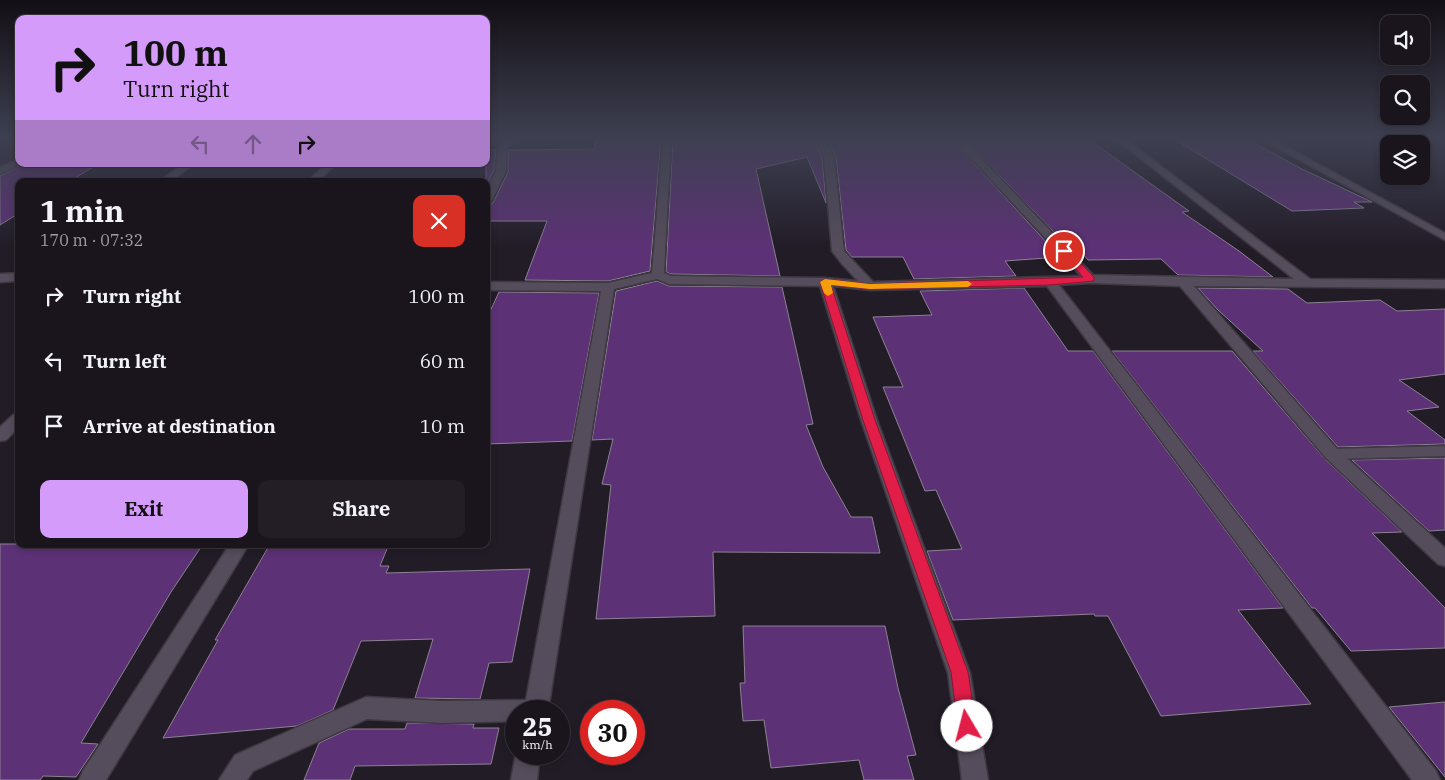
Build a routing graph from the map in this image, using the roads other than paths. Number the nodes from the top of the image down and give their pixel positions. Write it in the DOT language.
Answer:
graph roads {
  1 [pos="499,175"];
  2 [pos="665,175"];
  3 [pos="831,175"];
  4 [pos="993,175"];
  5 [pos="1167,175"];
  6 [pos="1332,175"];
  7 [pos="490,194"];
  8 [pos="1445,237"];
  9 [pos="658,275"];
  10 [pos="15,277"];
  11 [pos="0,278"];
  12 [pos="1090,279"];
  13 [pos="825,282"];
  14 [pos="1050,282"];
  15 [pos="1184,282"];
  16 [pos="1307,283"];
  17 [pos="1445,284"];
  18 [pos="490,286"];
  19 [pos="870,286"];
  20 [pos="608,287"];
  21 [pos="15,422"];
  22 [pos="0,436"];
  23 [pos="1445,451"];
  24 [pos="1332,454"];
  25 [pos="237,548"];
  26 [pos="1445,559"];
  27 [pos="538,700"];
  28 [pos="505,711"];
  29 [pos="526,765"];
  30 [pos="92,780"];
  31 [pos="232,780"];
  32 [pos="524,780"];
  33 [pos="975,780"];
  34 [pos="1427,780"];
  1 -- 7 [label="street"];
  2 -- 9 [label="street"];
  3 -- 19 [label="street"];
  4 -- 12 [label="street"];
  5 -- 16 [label="street"];
  6 -- 8 [label="street"];
  9 -- 13 [label="street"];
  9 -- 20 [label="street"];
  10 -- 11 [label="street"];
  12 -- 14 [label="street"];
  12 -- 15 [label="street"];
  13 -- 19 [label="street"];
  13 -- 33 [label="street"];
  14 -- 19 [label="street"];
  14 -- 34 [label="street"];
  15 -- 16 [label="street"];
  15 -- 24 [label="street"];
  16 -- 17 [label="street"];
  18 -- 20 [label="street"];
  20 -- 27 [label="street"];
  21 -- 22 [label="street"];
  23 -- 24 [label="street"];
  24 -- 26 [label="street"];
  25 -- 30 [label="street"];
  28 -- 31 [label="street"];
  29 -- 32 [label="street"];
}
